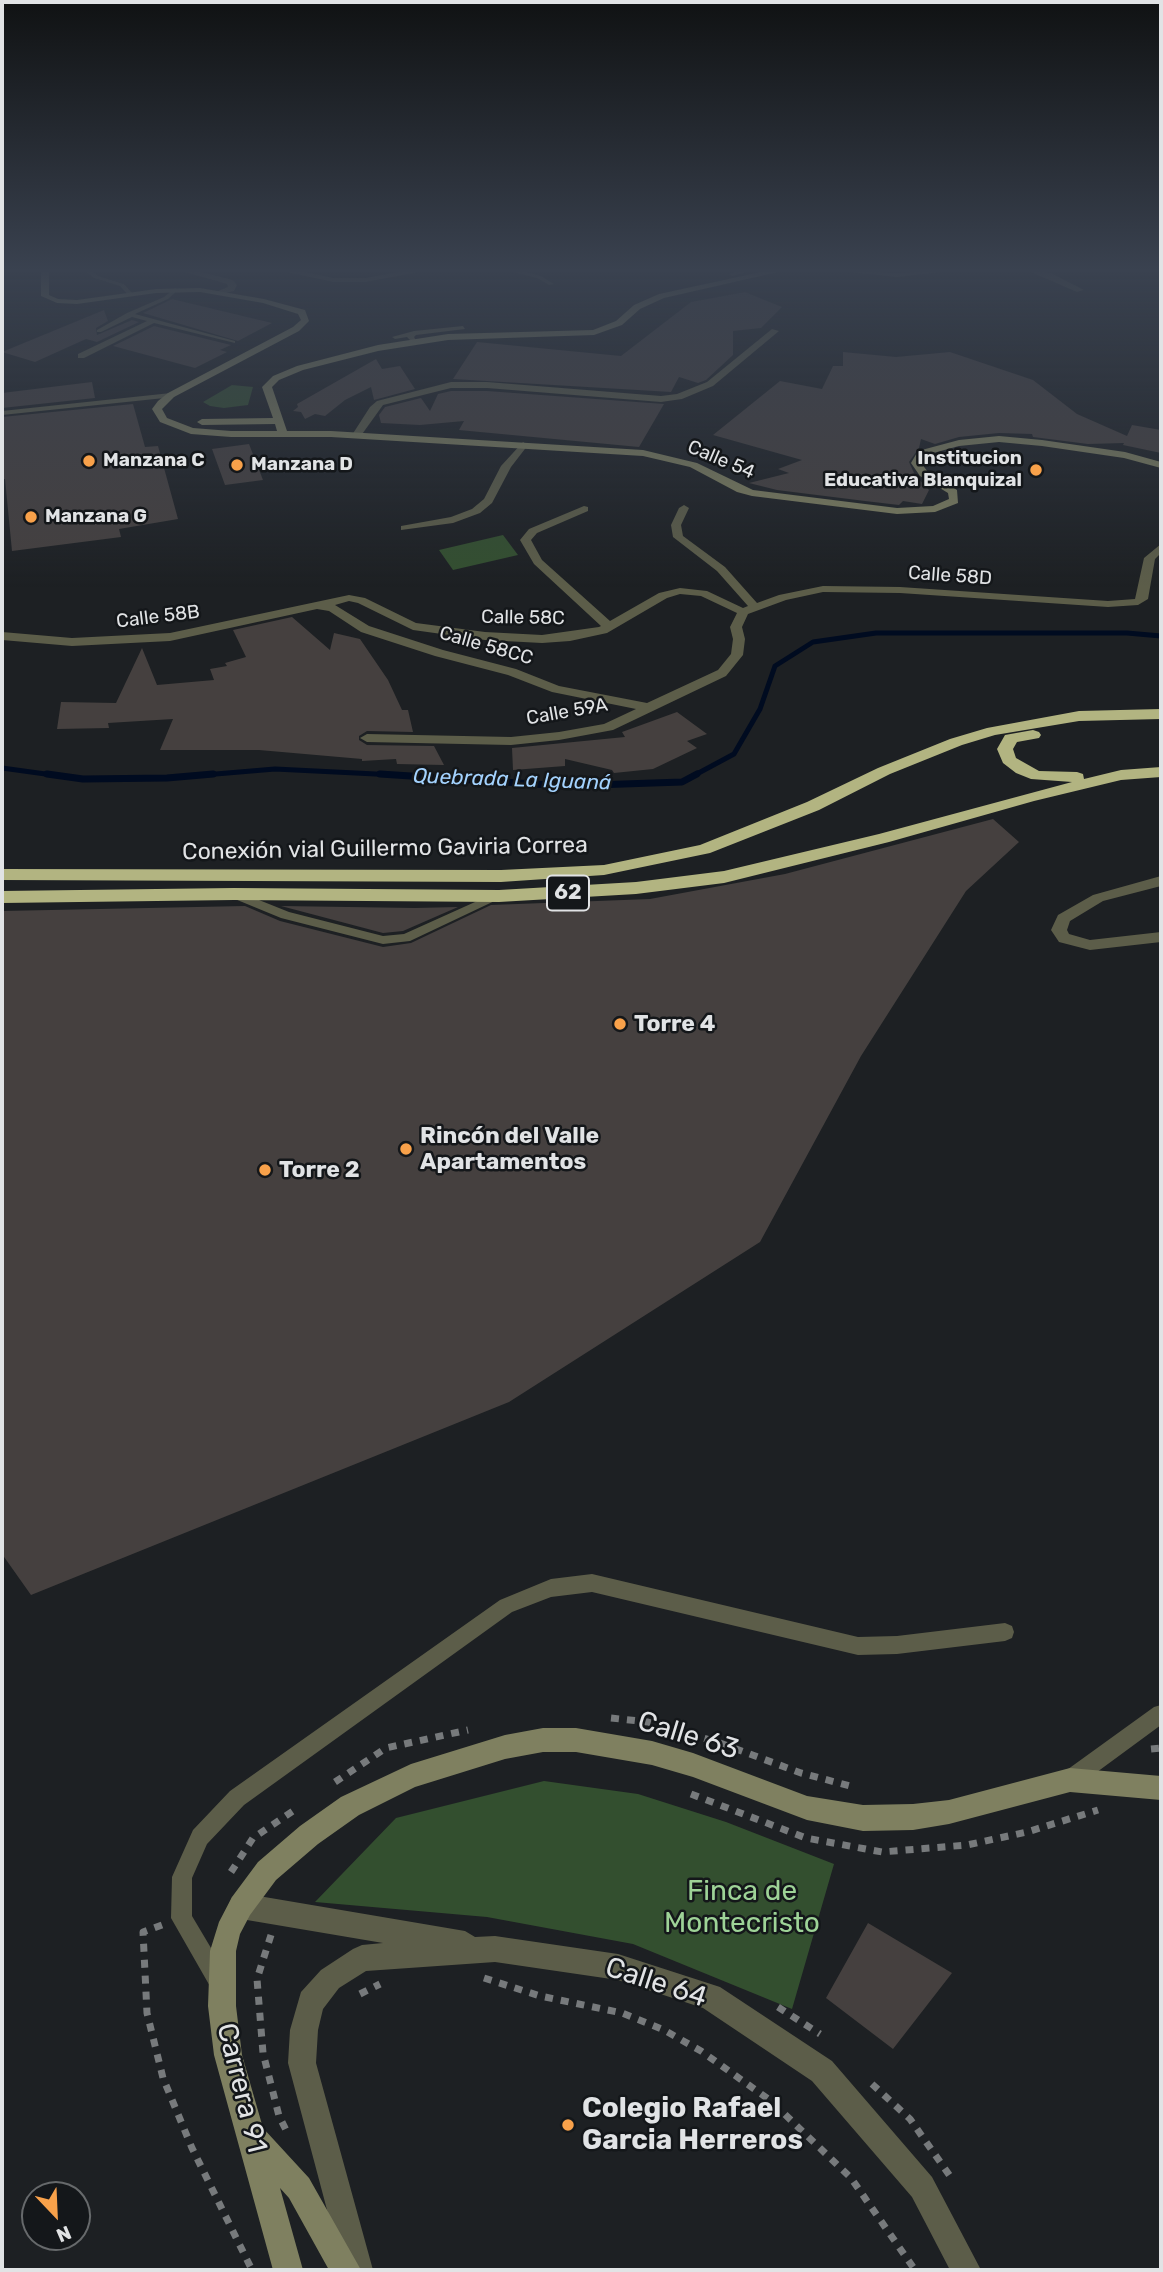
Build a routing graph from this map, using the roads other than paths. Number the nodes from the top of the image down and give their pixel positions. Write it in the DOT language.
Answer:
graph roads {
  1 [pos="207,376"];
  2 [pos="281,376"];
  3 [pos="720,376"];
  4 [pos="171,395"];
  5 [pos="2,413"];
  6 [pos="163,420"];
  7 [pos="278,421"];
  8 [pos="284,433"];
  9 [pos="357,435"];
  10 [pos="523,445"];
  11 [pos="1160,464"];
  12 [pos="684,508"];
  13 [pos="584,509"];
  14 [pos="405,528"];
  15 [pos="1161,547"];
  16 [pos="317,606"];
  17 [pos="756,608"];
  18 [pos="743,612"];
  19 [pos="609,628"];
  20 [pos="2,636"];
  21 [pos="651,708"];
  22 [pos="1161,714"];
  23 [pos="1079,716"];
  24 [pos="367,738"];
  25 [pos="1161,772"];
  26 [pos="1121,775"];
  27 [pos="2,875"];
  28 [pos="1161,881"];
  29 [pos="234,894"];
  30 [pos="499,896"];
  31 [pos="2,897"];
  32 [pos="1161,937"];
  33 [pos="1005,1632"];
  34 [pos="1161,1714"];
  35 [pos="1070,1780"];
  36 [pos="1161,1788"];
  37 [pos="241,1906"];
  38 [pos="495,1949"];
  39 [pos="221,1984"];
  40 [pos="251,2134"];
  41 [pos="288,2270"];
  42 [pos="346,2270"];
  43 [pos="358,2270"];
  44 [pos="966,2270"];
  1 -- 4 [label="street"];
  2 -- 7 [label="street"];
  3 -- 9 [label="street"];
  4 -- 5 [label="lane"];
  4 -- 6 [label="street"];
  6 -- 7 [label="street"];
  6 -- 8 [label="street, Calle 54"];
  7 -- 8 [label="street"];
  8 -- 9 [label="street, Calle 54"];
  9 -- 10 [label="street, Calle 54"];
  10 -- 11 [label="street, Calle 54"];
  10 -- 14 [label="street"];
  12 -- 17 [label="street"];
  13 -- 19 [label="street, Calle 58C"];
  15 -- 17 [label="street, Calle 58D"];
  16 -- 19 [label="street, Calle 58C"];
  16 -- 20 [label="street, Calle 58B"];
  16 -- 21 [label="street, Calle 58CC"];
  17 -- 18 [label="street"];
  18 -- 19 [label="street, Calle 58C"];
  18 -- 21 [label="street, Calle 59A"];
  21 -- 24 [label="street, Calle 59A"];
  22 -- 23 [label="highway, Conexión vial Guillermo Gaviria Correa / 62"];
  23 -- 26 [label="highway"];
  23 -- 27 [label="highway, Conexión vial Guillermo Gaviria Correa / 62"];
  25 -- 26 [label="highway, Conexión vial Guillermo Gaviria Correa / 62"];
  26 -- 30 [label="highway, Conexión vial Guillermo Gaviria Correa / 62"];
  28 -- 32 [label="street"];
  29 -- 30 [label="highway, Conexión vial Guillermo Gaviria Correa / 62"];
  29 -- 30 [label="lane"];
  29 -- 31 [label="highway, Conexión vial Guillermo Gaviria Correa / 62"];
  33 -- 39 [label="lane"];
  34 -- 35 [label="lane"];
  35 -- 36 [label="street, Calle 63"];
  35 -- 37 [label="street, Calle 63"];
  37 -- 38 [label="street"];
  37 -- 39 [label="street, Carrera 91"];
  38 -- 43 [label="street, Calle 64"];
  38 -- 44 [label="street, Calle 64"];
  39 -- 40 [label="street, Carrera 91"];
  40 -- 41 [label="street, Carrera 91"];
  40 -- 42 [label="street"];
}
